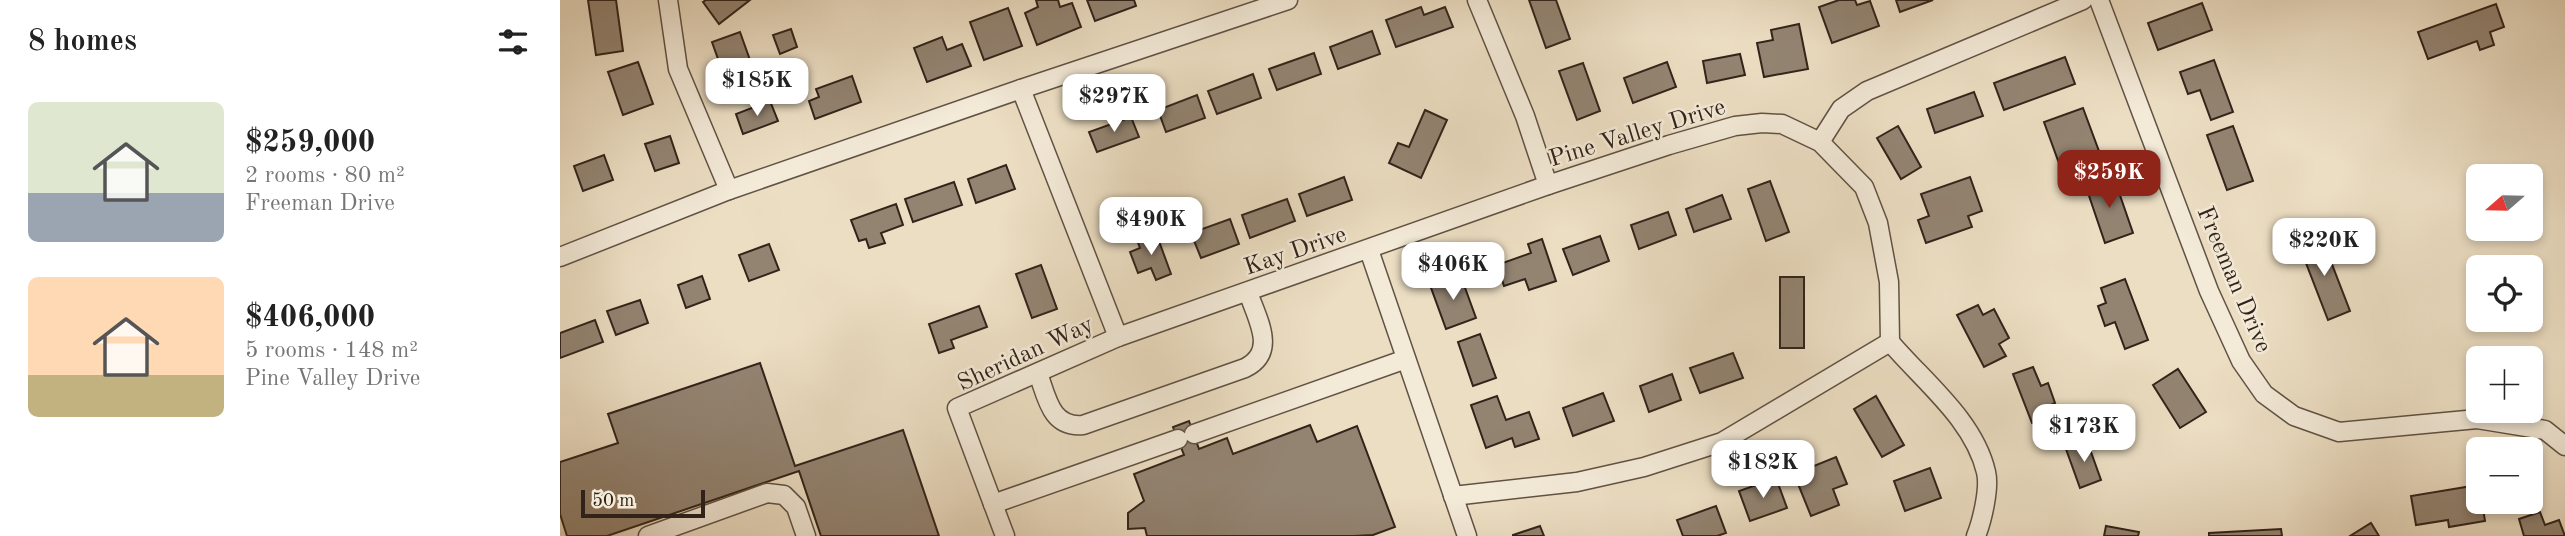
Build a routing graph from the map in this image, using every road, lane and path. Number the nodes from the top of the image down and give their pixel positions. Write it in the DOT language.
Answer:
graph roads {
  1 [pos="668,0"];
  2 [pos="1288,0"];
  3 [pos="1477,0"];
  4 [pos="2083,0"];
  5 [pos="2099,0"];
  6 [pos="1255,6"];
  7 [pos="1021,89"];
  8 [pos="1820,142"];
  9 [pos="1548,185"];
  10 [pos="729,190"];
  11 [pos="1369,250"];
  12 [pos="560,257"];
  13 [pos="1248,292"];
  14 [pos="1118,337"];
  15 [pos="1890,342"];
  16 [pos="1406,359"];
  17 [pos="1038,373"];
  18 [pos="2565,446"];
  19 [pos="1452,496"];
  20 [pos="993,504"];
  21 [pos="648,536"];
  22 [pos="806,536"];
  23 [pos="1005,536"];
  24 [pos="1467,536"];
  25 [pos="1976,536"];
  1 -- 10 [label="street"];
  2 -- 6 [label="street"];
  3 -- 9 [label="street"];
  4 -- 8 [label="street"];
  5 -- 18 [label="street, Freeman Drive"];
  6 -- 7 [label="street"];
  7 -- 10 [label="street"];
  7 -- 14 [label="street"];
  8 -- 9 [label="street, Pine Valley Drive"];
  8 -- 15 [label="street, Pine Valley Drive"];
  9 -- 11 [label="street, Pine Valley Drive"];
  10 -- 12 [label="street"];
  11 -- 13 [label="street, Kay Drive"];
  11 -- 16 [label="street"];
  13 -- 14 [label="street, Kay Drive"];
  13 -- 17 [label="street"];
  14 -- 17 [label="street, Sheridan Way"];
  15 -- 19 [label="street"];
  15 -- 25 [label="street"];
  16 -- 19 [label="street"];
  16 -- 20 [label="street"];
  17 -- 20 [label="street, Sheridan Way"];
  19 -- 24 [label="street"];
  20 -- 23 [label="street, Sheridan Way"];
  21 -- 22 [label="street"];
}
